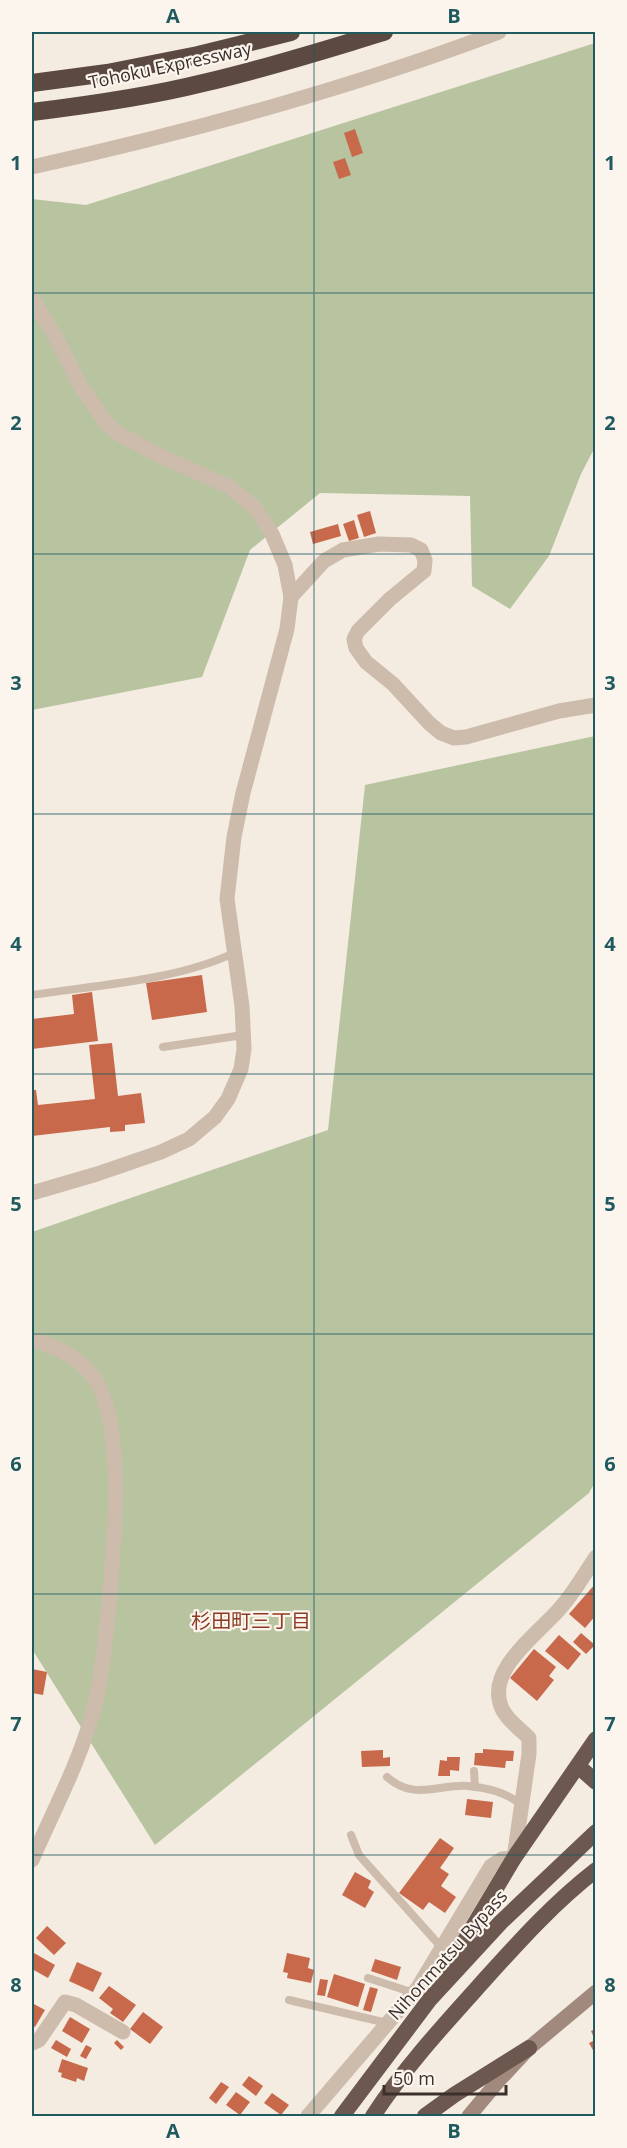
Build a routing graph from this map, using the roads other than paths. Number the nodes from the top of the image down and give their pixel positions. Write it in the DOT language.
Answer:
graph roads {
  1 [pos="291,32"];
  2 [pos="384,32"];
  3 [pos="499,32"];
  4 [pos="32,83"];
  5 [pos="32,112"];
  6 [pos="32,167"];
  7 [pos="32,298"];
  8 [pos="291,597"];
  9 [pos="596,705"];
  10 [pos="234,953"];
  11 [pos="32,995"];
  12 [pos="243,1035"];
  13 [pos="163,1047"];
  14 [pos="32,1193"];
  15 [pos="32,1340"];
  16 [pos="596,1557"];
  17 [pos="596,1738"];
  18 [pos="578,1766"];
  19 [pos="474,1771"];
  20 [pos="387,1777"];
  21 [pos="596,1782"];
  22 [pos="475,1788"];
  23 [pos="521,1804"];
  24 [pos="596,1832"];
  25 [pos="351,1835"];
  26 [pos="514,1858"];
  27 [pos="32,1860"];
  28 [pos="596,1870"];
  29 [pos="442,1948"];
  30 [pos="369,1978"];
  31 [pos="414,1992"];
  32 [pos="596,1992"];
  33 [pos="289,2000"];
  34 [pos="430,2000"];
  35 [pos="387,2023"];
  36 [pos="123,2032"];
  37 [pos="32,2043"];
  38 [pos="529,2049"];
  39 [pos="308,2116"];
  40 [pos="342,2116"];
  41 [pos="373,2116"];
  42 [pos="425,2116"];
  43 [pos="469,2116"];
  1 -- 4 [label="highway, Tohoku Expressway"];
  2 -- 5 [label="highway, Tohoku Expressway"];
  3 -- 6 [label="street"];
  7 -- 8 [label="street"];
  8 -- 9 [label="street"];
  8 -- 10 [label="street"];
  10 -- 11 [label="lane"];
  10 -- 12 [label="street"];
  12 -- 13 [label="lane"];
  12 -- 14 [label="street"];
  15 -- 27 [label="street"];
  16 -- 23 [label="street"];
  17 -- 18 [label="highway"];
  18 -- 21 [label="highway"];
  18 -- 26 [label="highway"];
  19 -- 22 [label="lane"];
  20 -- 22 [label="lane"];
  22 -- 23 [label="lane"];
  23 -- 26 [label="street"];
  24 -- 34 [label="highway, Nihonmatsu Bypass"];
  25 -- 29 [label="lane"];
  26 -- 29 [label="street"];
  26 -- 34 [label="highway"];
  28 -- 41 [label="highway"];
  29 -- 31 [label="street"];
  30 -- 31 [label="lane"];
  31 -- 35 [label="street"];
  32 -- 38 [label="main road"];
  33 -- 35 [label="lane"];
  34 -- 40 [label="highway, Nihonmatsu Bypass"];
  35 -- 39 [label="street"];
  36 -- 37 [label="street"];
  38 -- 42 [label="highway"];
  38 -- 43 [label="main road"];
}
